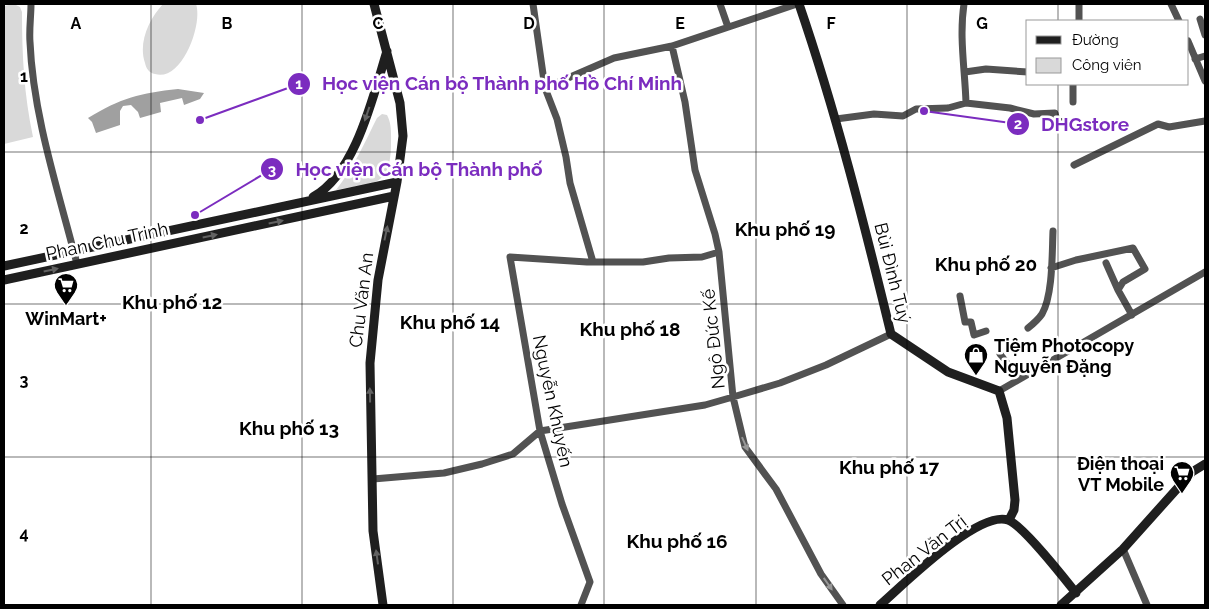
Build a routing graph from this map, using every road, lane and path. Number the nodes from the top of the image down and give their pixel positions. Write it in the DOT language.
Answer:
graph roads {
  1 [pos="31,4"];
  2 [pos="374,4"];
  3 [pos="533,4"];
  4 [pos="720,4"];
  5 [pos="798,4"];
  6 [pos="964,4"];
  7 [pos="1079,4"];
  8 [pos="1171,4"];
  9 [pos="1200,19"];
  10 [pos="1079,20"];
  11 [pos="1179,20"];
  12 [pos="728,27"];
  13 [pos="1205,35"];
  14 [pos="1189,44"];
  15 [pos="672,46"];
  16 [pos="387,51"];
  17 [pos="1205,56"];
  18 [pos="1195,59"];
  19 [pos="965,72"];
  20 [pos="1026,72"];
  21 [pos="1205,81"];
  22 [pos="1074,85"];
  23 [pos="545,88"];
  24 [pos="1073,102"];
  25 [pos="966,103"];
  26 [pos="836,119"];
  27 [pos="1205,121"];
  28 [pos="1072,123"];
  29 [pos="1074,164"];
  30 [pos="397,182"];
  31 [pos="394,196"];
  32 [pos="304,202"];
  33 [pos="226,218"];
  34 [pos="1052,231"];
  35 [pos="228,232"];
  36 [pos="74,251"];
  37 [pos="719,252"];
  38 [pos="593,262"];
  39 [pos="1106,262"];
  40 [pos="77,264"];
  41 [pos="4,266"];
  42 [pos="1051,268"];
  43 [pos="1205,272"];
  44 [pos="4,280"];
  45 [pos="1118,290"];
  46 [pos="960,296"];
  47 [pos="1132,315"];
  48 [pos="1028,328"];
  49 [pos="986,331"];
  50 [pos="891,334"];
  51 [pos="1000,354"];
  52 [pos="1018,379"];
  53 [pos="1000,391"];
  54 [pos="733,397"];
  55 [pos="540,431"];
  56 [pos="1205,464"];
  57 [pos="372,479"];
  58 [pos="1009,520"];
  59 [pos="1123,549"];
  60 [pos="1076,593"];
  61 [pos="384,605"];
  62 [pos="581,605"];
  63 [pos="843,605"];
  64 [pos="880,605"];
  65 [pos="1061,605"];
  66 [pos="1147,605"];
  1 -- 36 [label="street"];
  2 -- 16 [label="street, Chu Văn An"];
  3 -- 23 [label="street"];
  4 -- 12 [label="street"];
  5 -- 12 [label="street"];
  5 -- 26 [label="street, Bùi Đình Tuý"];
  6 -- 19 [label="street"];
  7 -- 10 [label="street"];
  8 -- 11 [label="street"];
  9 -- 13 [label="street"];
  12 -- 15 [label="street"];
  14 -- 18 [label="street"];
  15 -- 23 [label="street"];
  15 -- 37 [label="street, Ngô Đức Kế"];
  16 -- 30 [label="street, Chu Văn An"];
  16 -- 32 [label="street, Phan Chu Trinh, one-way"];
  17 -- 18 [label="street"];
  18 -- 21 [label="street"];
  19 -- 20 [label="street"];
  19 -- 25 [label="street"];
  22 -- 24 [label="street"];
  23 -- 38 [label="street"];
  25 -- 26 [label="street"];
  25 -- 28 [label="street"];
  26 -- 50 [label="street, Bùi Đình Tuý"];
  27 -- 29 [label="street"];
  30 -- 31 [label="street, Chu Văn An"];
  30 -- 32 [label="street, Phan Chu Trinh"];
  35 -- 31 [label="street, Phan Chu Trinh, one-way"];
  57 -- 31 [label="street, Chu Văn An, one-way"];
  32 -- 33 [label="street, Phan Chu Trinh"];
  33 -- 35 [label="street"];
  33 -- 36 [label="street, Phan Chu Trinh"];
  34 -- 42 [label="street"];
  40 -- 35 [label="street, Phan Chu Trinh, one-way"];
  36 -- 40 [label="street"];
  36 -- 41 [label="street, Phan Chu Trinh"];
  37 -- 38 [label="street"];
  37 -- 54 [label="street, Ngô Đức Kế"];
  38 -- 55 [label="street, Nguyễn Khuyến"];
  39 -- 45 [label="street"];
  44 -- 40 [label="street, Phan Chu Trinh, one-way"];
  42 -- 45 [label="street"];
  42 -- 48 [label="street"];
  43 -- 47 [label="street"];
  45 -- 47 [label="street"];
  46 -- 49 [label="street"];
  47 -- 52 [label="street"];
  50 -- 53 [label="street, Bùi Đình Tuý"];
  50 -- 54 [label="street"];
  51 -- 52 [label="street"];
  52 -- 53 [label="street"];
  53 -- 58 [label="street"];
  54 -- 55 [label="street"];
  54 -- 63 [label="street, Ngô Đức Kế, one-way"];
  55 -- 57 [label="street"];
  55 -- 62 [label="street, Nguyễn Khuyến"];
  56 -- 59 [label="street"];
  61 -- 57 [label="street, Chu Văn An, one-way"];
  58 -- 60 [label="street"];
  58 -- 64 [label="street, Phan Văn Trị"];
  59 -- 60 [label="street"];
  59 -- 66 [label="street"];
  60 -- 65 [label="street"];
}
